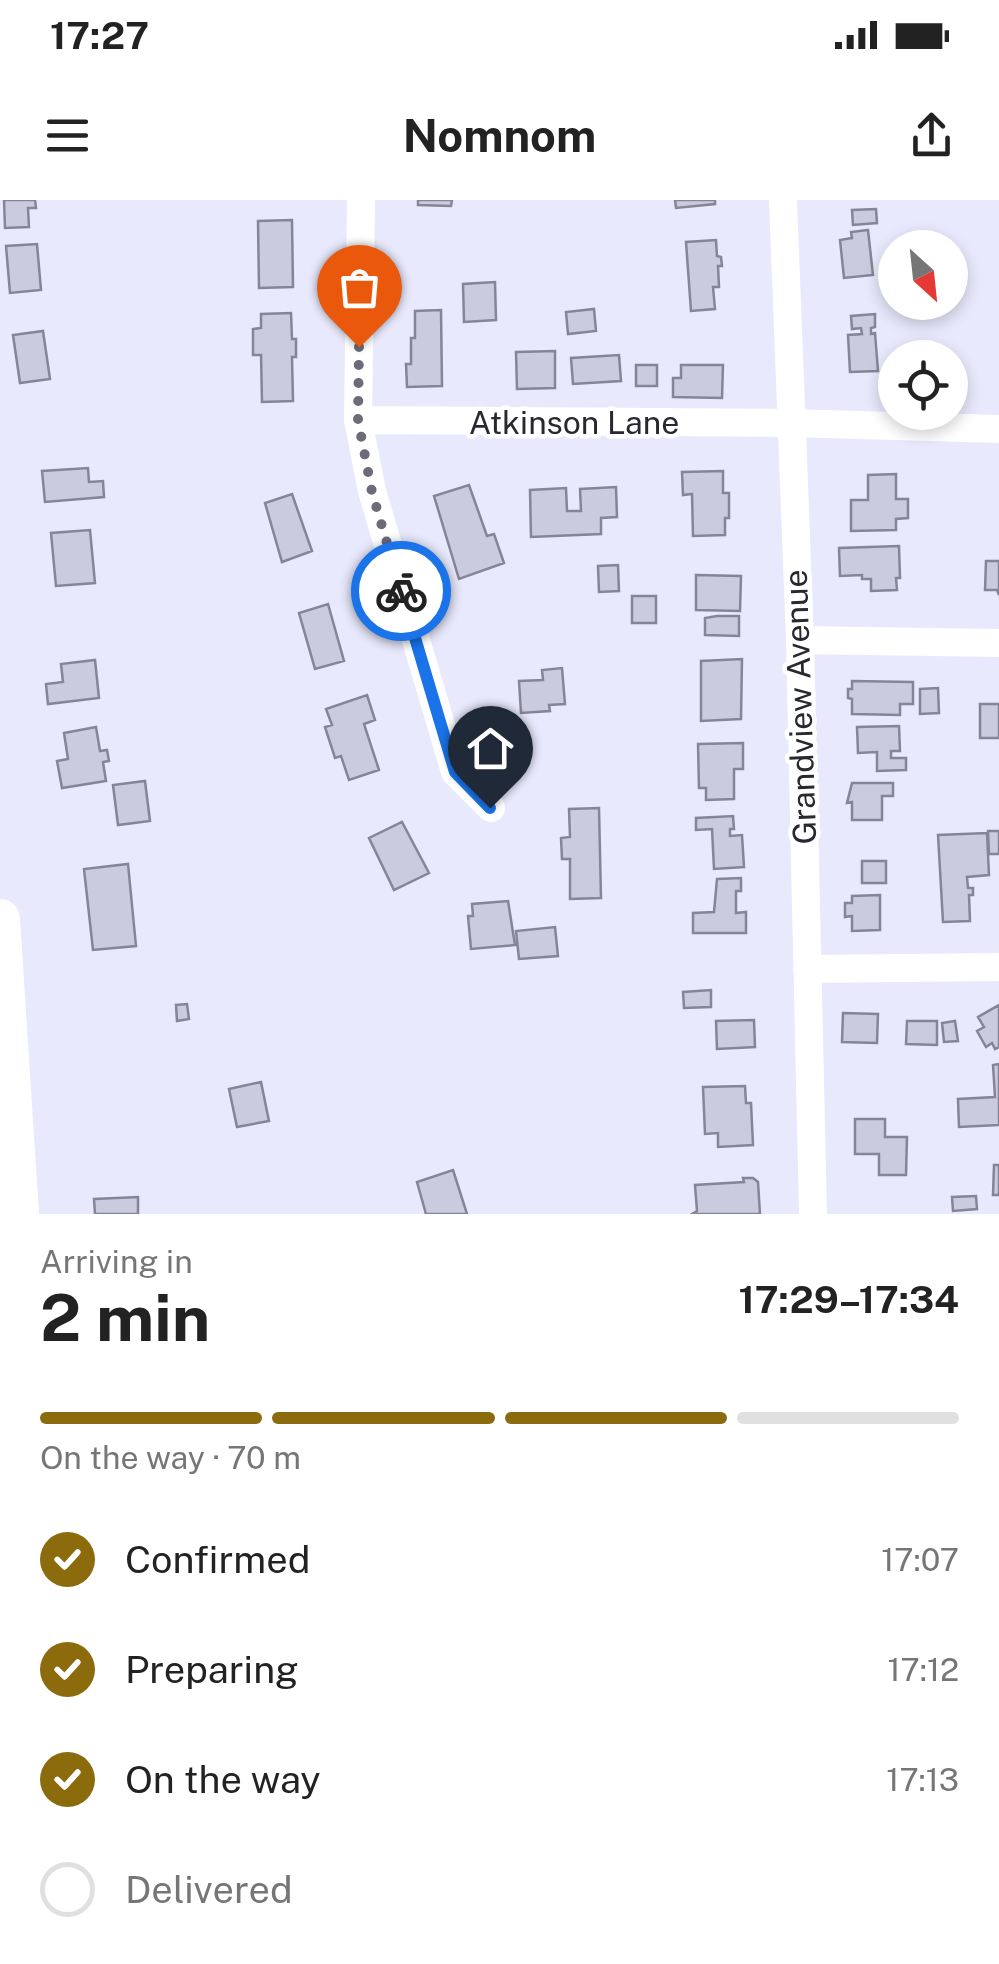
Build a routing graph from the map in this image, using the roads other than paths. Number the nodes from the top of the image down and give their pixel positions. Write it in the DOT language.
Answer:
graph roads {
  1 [pos="361,200"];
  2 [pos="783,200"];
  3 [pos="358,420"];
  4 [pos="790,423"];
  5 [pos="999,429"];
  6 [pos="800,640"];
  7 [pos="999,643"];
  8 [pos="490,808"];
  9 [pos="0,919"];
  10 [pos="999,967"];
  11 [pos="807,970"];
  12 [pos="19,1214"];
  13 [pos="813,1214"];
  1 -- 3 [label="street"];
  2 -- 4 [label="street, Grandview Avenue"];
  3 -- 4 [label="street, Atkinson Lane"];
  3 -- 8 [label="street"];
  4 -- 5 [label="street, Atkinson Lane"];
  4 -- 6 [label="street, Grandview Avenue"];
  6 -- 7 [label="street"];
  6 -- 11 [label="street, Grandview Avenue"];
  9 -- 12 [label="main road"];
  10 -- 11 [label="street"];
  11 -- 13 [label="street, Grandview Avenue"];
}
